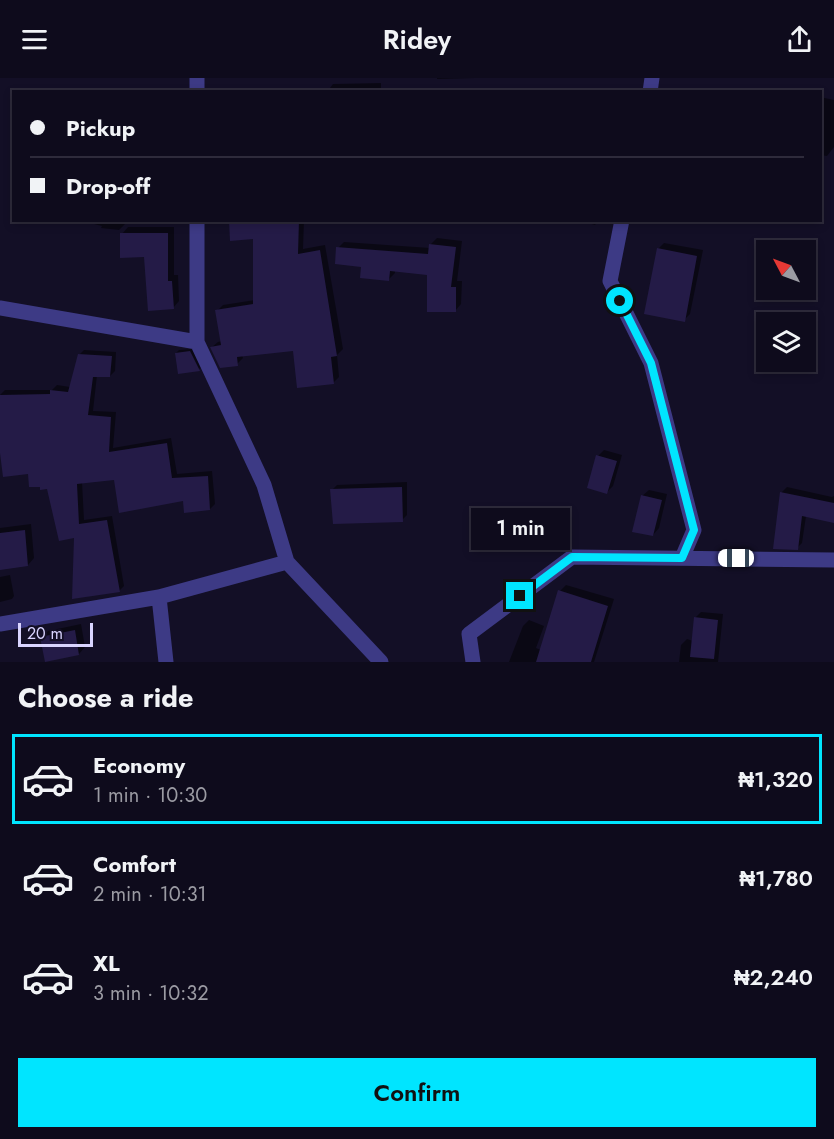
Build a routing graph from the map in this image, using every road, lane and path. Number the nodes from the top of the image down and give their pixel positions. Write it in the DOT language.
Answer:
graph roads {
  1 [pos="197,222"];
  2 [pos="622,222"];
  3 [pos="0,308"];
  4 [pos="197,342"];
  5 [pos="682,558"];
  6 [pos="834,560"];
  7 [pos="287,562"];
  8 [pos="159,597"];
  9 [pos="0,624"];
  10 [pos="166,662"];
  11 [pos="381,662"];
  12 [pos="472,662"];
  1 -- 4 [label="street"];
  2 -- 5 [label="street"];
  3 -- 4 [label="street"];
  4 -- 7 [label="street"];
  5 -- 6 [label="street"];
  5 -- 12 [label="street"];
  7 -- 8 [label="street"];
  7 -- 11 [label="street"];
  8 -- 9 [label="street"];
  8 -- 10 [label="street"];
}
